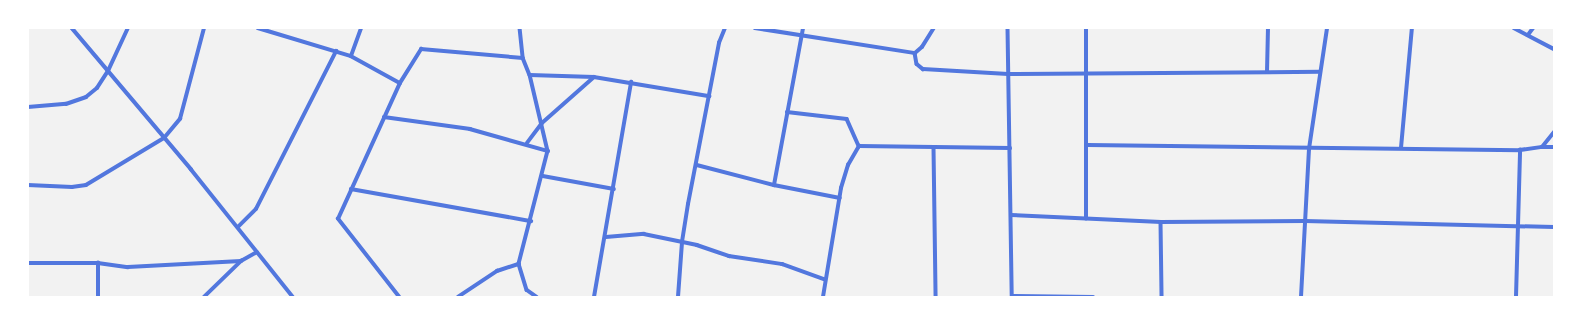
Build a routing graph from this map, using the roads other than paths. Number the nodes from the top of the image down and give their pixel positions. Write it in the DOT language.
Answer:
graph roads {
  1 [pos="72,28"];
  2 [pos="128,28"];
  3 [pos="204,28"];
  4 [pos="258,28"];
  5 [pos="361,28"];
  6 [pos="520,28"];
  7 [pos="725,28"];
  8 [pos="755,28"];
  9 [pos="803,28"];
  10 [pos="934,28"];
  11 [pos="1008,28"];
  12 [pos="1086,28"];
  13 [pos="1268,28"];
  14 [pos="1327,28"];
  15 [pos="1412,28"];
  16 [pos="1514,28"];
  17 [pos="1533,28"];
  18 [pos="802,35"];
  19 [pos="1528,35"];
  20 [pos="1554,49"];
  21 [pos="336,51"];
  22 [pos="915,53"];
  23 [pos="351,56"];
  24 [pos="523,58"];
  25 [pos="108,71"];
  26 [pos="1087,72"];
  27 [pos="1267,72"];
  28 [pos="1320,72"];
  29 [pos="1008,74"];
  30 [pos="530,75"];
  31 [pos="594,77"];
  32 [pos="631,82"];
  33 [pos="400,83"];
  34 [pos="710,96"];
  35 [pos="28,107"];
  36 [pos="787,112"];
  37 [pos="384,117"];
  38 [pos="542,123"];
  39 [pos="1554,132"];
  40 [pos="164,138"];
  41 [pos="527,143"];
  42 [pos="1088,145"];
  43 [pos="859,146"];
  44 [pos="1542,146"];
  45 [pos="1554,147"];
  46 [pos="934,148"];
  47 [pos="1010,148"];
  48 [pos="1400,148"];
  49 [pos="1310,149"];
  50 [pos="1520,150"];
  51 [pos="548,151"];
  52 [pos="697,165"];
  53 [pos="543,176"];
  54 [pos="28,185"];
  55 [pos="774,185"];
  56 [pos="351,189"];
  57 [pos="614,189"];
  58 [pos="840,198"];
  59 [pos="1012,216"];
  60 [pos="1086,219"];
  61 [pos="531,221"];
  62 [pos="1305,221"];
  63 [pos="1161,222"];
  64 [pos="238,227"];
  65 [pos="1518,227"];
  66 [pos="1554,227"];
  67 [pos="606,238"];
  68 [pos="682,242"];
  69 [pos="257,252"];
  70 [pos="241,261"];
  71 [pos="28,263"];
  72 [pos="98,263"];
  73 [pos="519,264"];
  74 [pos="824,279"];
  75 [pos="98,297"];
  76 [pos="204,297"];
  77 [pos="293,297"];
  78 [pos="399,297"];
  79 [pos="458,297"];
  80 [pos="537,297"];
  81 [pos="594,297"];
  82 [pos="678,297"];
  83 [pos="823,297"];
  84 [pos="936,297"];
  85 [pos="1012,297"];
  86 [pos="1089,297"];
  87 [pos="1093,297"];
  88 [pos="1162,297"];
  89 [pos="1301,297"];
  90 [pos="1516,297"];
  1 -- 25 [label="street"];
  2 -- 25 [label="street"];
  3 -- 40 [label="street"];
  4 -- 21 [label="street"];
  5 -- 23 [label="street"];
  6 -- 24 [label="street"];
  7 -- 34 [label="street"];
  8 -- 18 [label="street"];
  9 -- 18 [label="street"];
  10 -- 22 [label="street"];
  11 -- 29 [label="street"];
  12 -- 26 [label="street"];
  13 -- 27 [label="street"];
  14 -- 28 [label="street"];
  15 -- 48 [label="street"];
  16 -- 19 [label="street"];
  17 -- 19 [label="street"];
  18 -- 22 [label="street"];
  18 -- 36 [label="street"];
  19 -- 20 [label="street"];
  21 -- 23 [label="street"];
  21 -- 64 [label="street"];
  22 -- 29 [label="street"];
  23 -- 33 [label="street"];
  24 -- 30 [label="street"];
  24 -- 33 [label="street"];
  25 -- 35 [label="street"];
  25 -- 40 [label="street"];
  26 -- 27 [label="street"];
  26 -- 29 [label="street"];
  26 -- 42 [label="street"];
  27 -- 28 [label="street"];
  28 -- 49 [label="street"];
  29 -- 47 [label="street"];
  30 -- 31 [label="street"];
  30 -- 38 [label="street"];
  31 -- 32 [label="street"];
  31 -- 38 [label="street"];
  32 -- 34 [label="street"];
  32 -- 57 [label="street"];
  33 -- 37 [label="street"];
  34 -- 52 [label="street"];
  36 -- 43 [label="street"];
  36 -- 55 [label="street"];
  37 -- 41 [label="street"];
  37 -- 56 [label="street"];
  38 -- 41 [label="street"];
  38 -- 51 [label="street"];
  39 -- 44 [label="street"];
  40 -- 54 [label="street"];
  40 -- 64 [label="street"];
  41 -- 51 [label="street"];
  42 -- 49 [label="street"];
  42 -- 60 [label="street"];
  43 -- 46 [label="street"];
  43 -- 58 [label="street"];
  44 -- 45 [label="street"];
  44 -- 50 [label="street"];
  46 -- 47 [label="street"];
  46 -- 84 [label="street"];
  47 -- 59 [label="street"];
  48 -- 49 [label="street"];
  48 -- 50 [label="street"];
  49 -- 62 [label="street"];
  50 -- 65 [label="street"];
  51 -- 53 [label="street"];
  52 -- 55 [label="street"];
  52 -- 68 [label="street"];
  53 -- 57 [label="street"];
  53 -- 61 [label="street"];
  55 -- 58 [label="street"];
  56 -- 61 [label="street"];
  56 -- 78 [label="street"];
  57 -- 67 [label="street"];
  58 -- 74 [label="street"];
  59 -- 60 [label="street"];
  59 -- 85 [label="street"];
  60 -- 63 [label="street"];
  61 -- 73 [label="street"];
  62 -- 63 [label="street"];
  62 -- 65 [label="street"];
  62 -- 89 [label="street"];
  63 -- 88 [label="street"];
  64 -- 69 [label="street"];
  65 -- 66 [label="street"];
  65 -- 90 [label="street"];
  67 -- 68 [label="street"];
  67 -- 81 [label="street"];
  68 -- 74 [label="street"];
  68 -- 82 [label="street"];
  69 -- 70 [label="street"];
  69 -- 77 [label="street"];
  70 -- 72 [label="street"];
  70 -- 76 [label="street"];
  71 -- 72 [label="street"];
  72 -- 75 [label="street"];
  73 -- 79 [label="street"];
  73 -- 80 [label="street"];
  74 -- 83 [label="street"];
  85 -- 86 [label="street"];
  86 -- 87 [label="street"];
}
